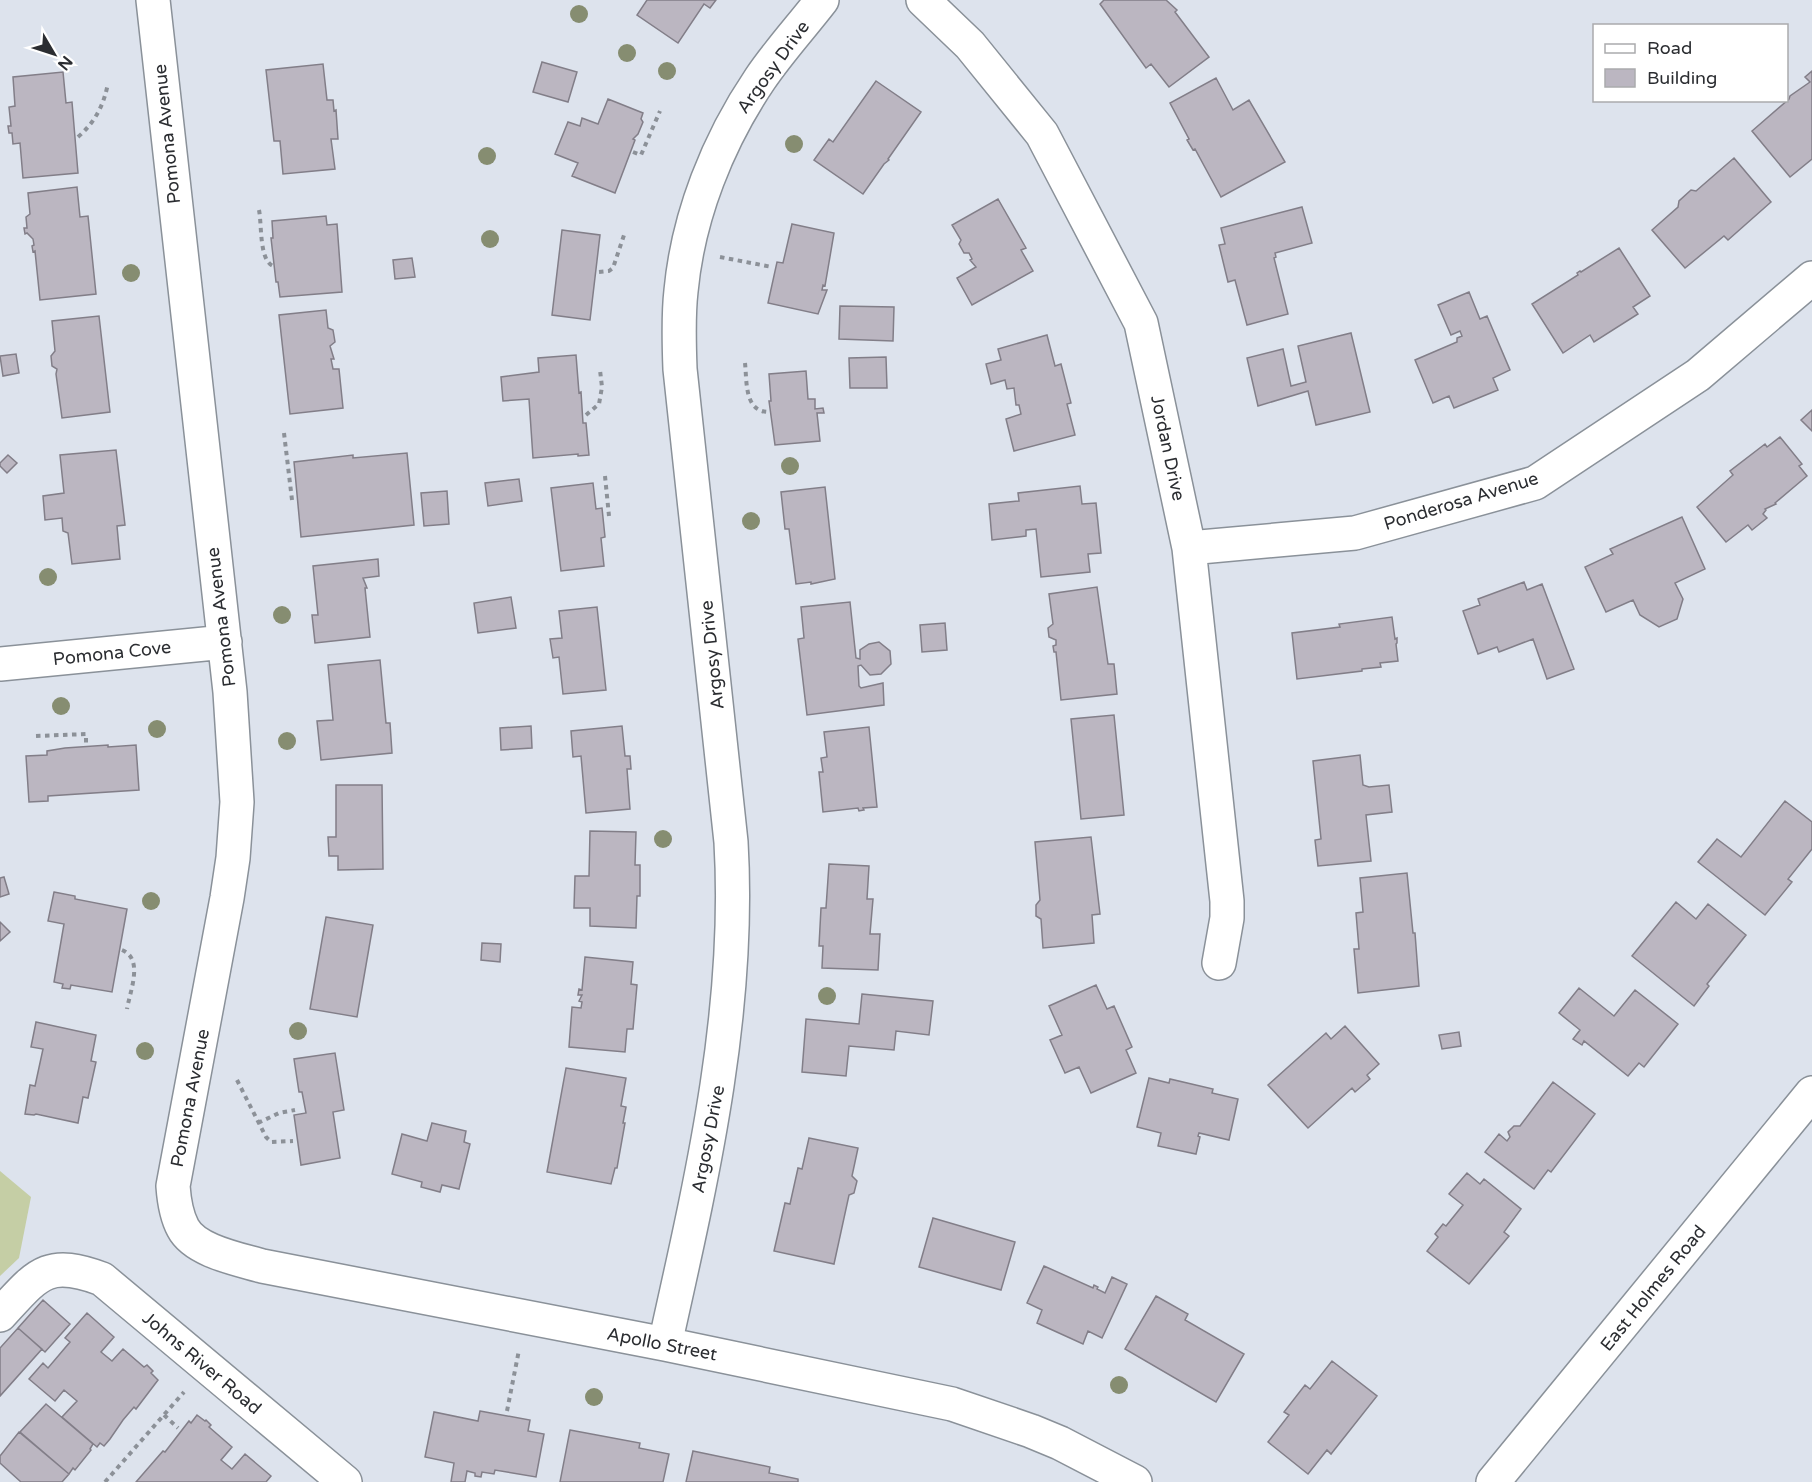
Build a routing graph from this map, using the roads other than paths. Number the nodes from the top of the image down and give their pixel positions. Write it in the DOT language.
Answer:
graph roads {
  1 [pos="153,0"];
  2 [pos="822,0"];
  3 [pos="923,0"];
  4 [pos="1812,278"];
  5 [pos="1189,548"];
  6 [pos="225,642"];
  7 [pos="0,664"];
  8 [pos="1219,963"];
  9 [pos="1812,1094"];
  10 [pos="183,1229"];
  11 [pos="0,1315"];
  12 [pos="665,1344"];
  13 [pos="345,1482"];
  14 [pos="1136,1482"];
  15 [pos="1493,1482"];
  1 -- 6 [label="street, Pomona Avenue"];
  2 -- 12 [label="street, Argosy Drive"];
  3 -- 5 [label="street, Jordan Drive"];
  4 -- 5 [label="street, Ponderosa Avenue"];
  5 -- 8 [label="street, Jordan Drive"];
  6 -- 7 [label="street, Pomona Cove"];
  6 -- 10 [label="street, Pomona Avenue"];
  9 -- 15 [label="street, East Holmes Road"];
  10 -- 12 [label="street, Apollo Street"];
  11 -- 13 [label="street, Johns River Road"];
  12 -- 14 [label="street, Apollo Street"];
}
